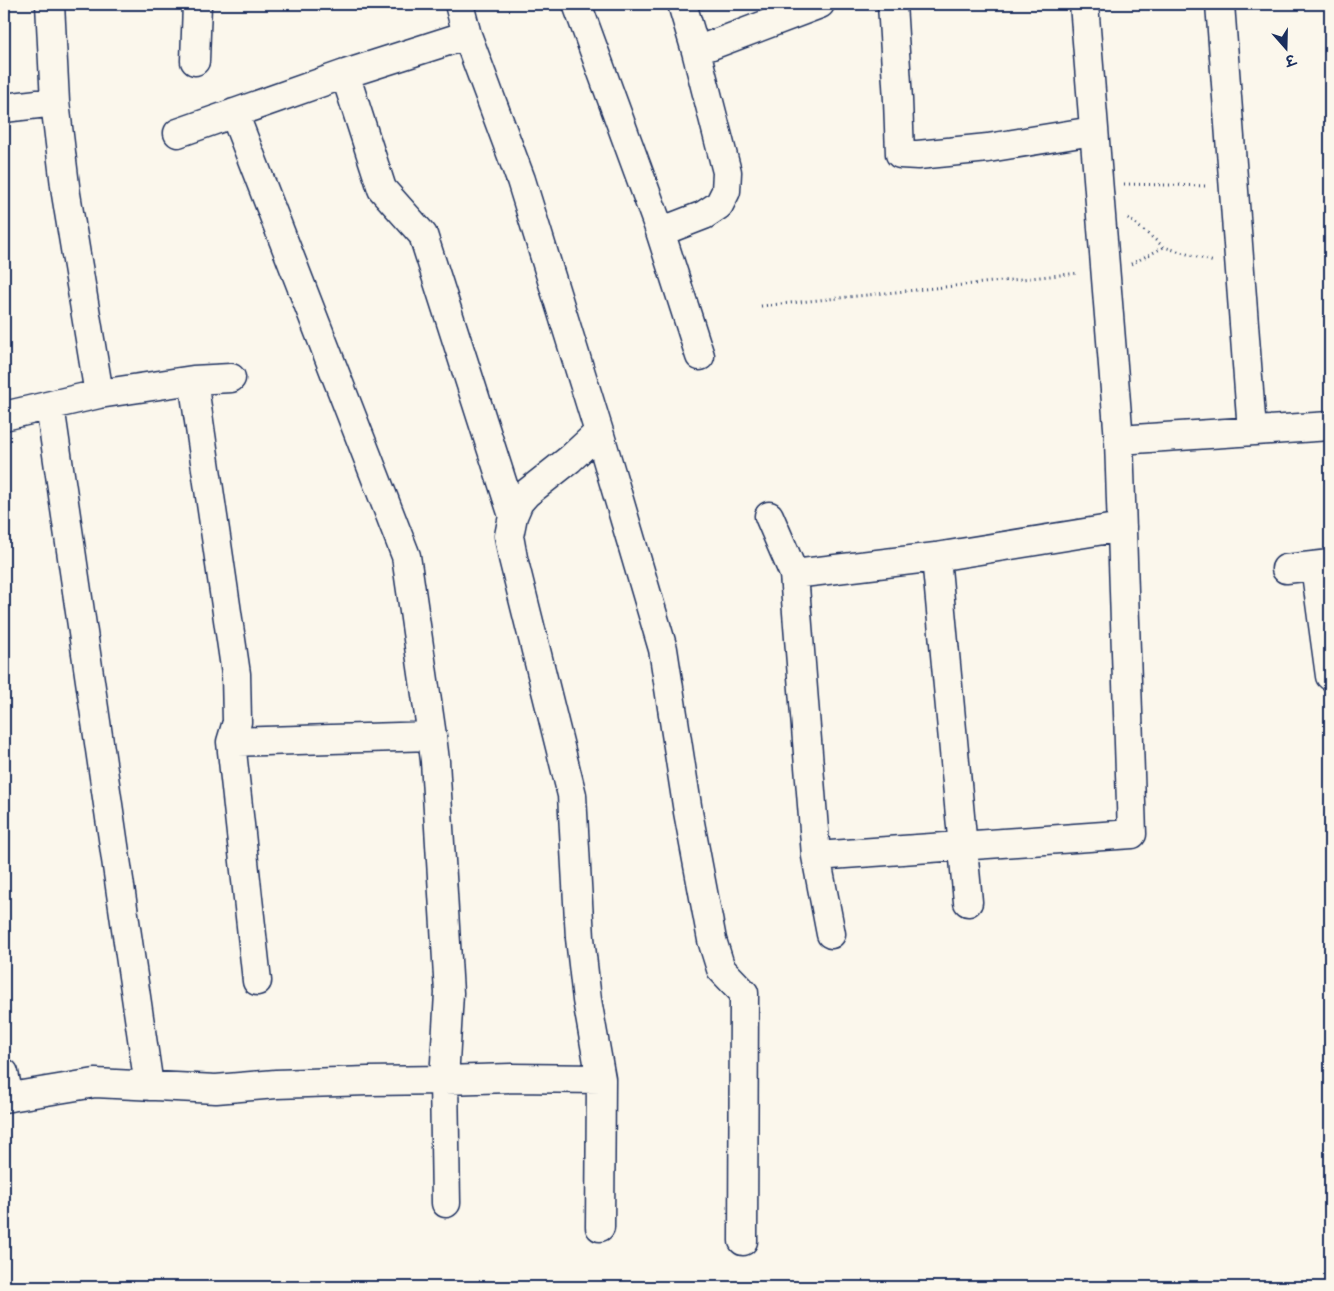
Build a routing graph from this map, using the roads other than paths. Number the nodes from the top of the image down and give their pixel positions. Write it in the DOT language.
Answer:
graph roads {
  1 [pos="50,4"];
  2 [pos="197,4"];
  3 [pos="459,4"];
  4 [pos="577,4"];
  5 [pos="682,4"];
  6 [pos="820,4"];
  7 [pos="892,4"];
  8 [pos="1084,4"];
  9 [pos="1220,4"];
  10 [pos="467,35"];
  11 [pos="696,51"];
  12 [pos="195,61"];
  13 [pos="345,74"];
  14 [pos="55,102"];
  15 [pos="4,108"];
  16 [pos="234,113"];
  17 [pos="1094,131"];
  18 [pos="178,133"];
  19 [pos="659,228"];
  20 [pos="700,356"];
  21 [pos="232,378"];
  22 [pos="193,380"];
  23 [pos="99,394"];
  24 [pos="50,406"];
  25 [pos="4,416"];
  26 [pos="1330,426"];
  27 [pos="1252,431"];
  28 [pos="599,432"];
  29 [pos="1120,440"];
  30 [pos="513,516"];
  31 [pos="769,516"];
  32 [pos="1122,527"];
  33 [pos="936,558"];
  34 [pos="1322,565"];
  35 [pos="1286,569"];
  36 [pos="794,574"];
  37 [pos="1330,676"];
  38 [pos="432,736"];
  39 [pos="231,742"];
  40 [pos="962,846"];
  41 [pos="816,856"];
  42 [pos="968,902"];
  43 [pos="831,934"];
  44 [pos="257,981"];
  45 [pos="601,1079"];
  46 [pos="444,1080"];
  47 [pos="150,1086"];
  48 [pos="5,1090"];
  49 [pos="446,1202"];
  50 [pos="600,1227"];
  51 [pos="743,1241"];
  1 -- 14 [label="street"];
  2 -- 12 [label="street"];
  3 -- 10 [label="street"];
  4 -- 19 [label="street"];
  5 -- 11 [label="street"];
  6 -- 11 [label="street"];
  7 -- 17 [label="street"];
  8 -- 17 [label="street"];
  9 -- 27 [label="street"];
  10 -- 13 [label="street"];
  10 -- 28 [label="street"];
  11 -- 19 [label="street"];
  13 -- 16 [label="street"];
  13 -- 30 [label="street"];
  14 -- 15 [label="street"];
  14 -- 23 [label="street"];
  16 -- 18 [label="street"];
  16 -- 38 [label="street"];
  17 -- 29 [label="street"];
  19 -- 20 [label="street"];
  21 -- 22 [label="street"];
  22 -- 23 [label="street"];
  22 -- 39 [label="street"];
  23 -- 24 [label="street"];
  24 -- 25 [label="street"];
  24 -- 47 [label="street"];
  26 -- 27 [label="street"];
  27 -- 29 [label="street"];
  28 -- 30 [label="street"];
  28 -- 51 [label="street"];
  29 -- 32 [label="street"];
  30 -- 45 [label="street"];
  31 -- 36 [label="street"];
  32 -- 33 [label="street"];
  32 -- 40 [label="street"];
  33 -- 36 [label="street"];
  33 -- 40 [label="street"];
  34 -- 35 [label="street"];
  34 -- 37 [label="street"];
  36 -- 41 [label="street"];
  38 -- 39 [label="street"];
  38 -- 46 [label="street"];
  39 -- 44 [label="street"];
  40 -- 41 [label="street"];
  40 -- 42 [label="street"];
  41 -- 43 [label="street"];
  45 -- 46 [label="street"];
  45 -- 50 [label="street"];
  46 -- 47 [label="street"];
  46 -- 49 [label="street"];
  47 -- 48 [label="street"];
}
